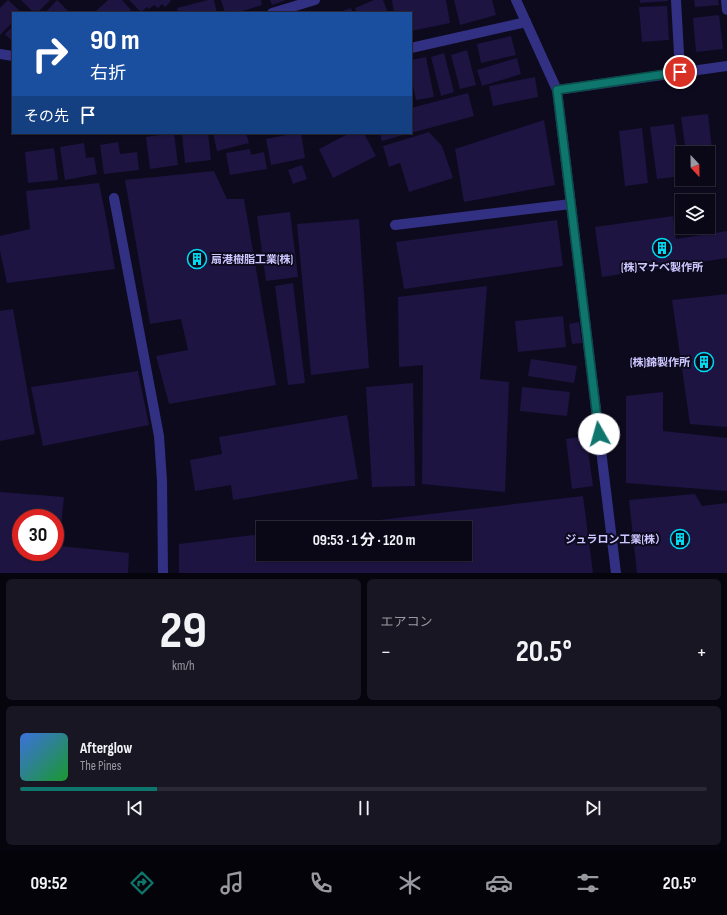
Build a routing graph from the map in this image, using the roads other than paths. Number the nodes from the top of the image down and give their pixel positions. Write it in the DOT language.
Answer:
graph roads {
  1 [pos="315,0"];
  2 [pos="516,0"];
  3 [pos="676,0"];
  4 [pos="726,0"];
  5 [pos="727,10"];
  6 [pos="275,12"];
  7 [pos="526,22"];
  8 [pos="412,48"];
  9 [pos="0,54"];
  10 [pos="12,56"];
  11 [pos="727,66"];
  12 [pos="680,72"];
  13 [pos="557,90"];
  14 [pos="114,198"];
  15 [pos="571,204"];
  16 [pos="394,225"];
  17 [pos="163,573"];
  18 [pos="616,573"];
  1 -- 6 [label="street"];
  2 -- 7 [label="street"];
  3 -- 12 [label="street"];
  4 -- 5 [label="street"];
  7 -- 8 [label="street"];
  7 -- 13 [label="street"];
  9 -- 10 [label="street"];
  11 -- 12 [label="street"];
  12 -- 13 [label="street"];
  13 -- 15 [label="street"];
  14 -- 17 [label="street"];
  15 -- 16 [label="street"];
  15 -- 18 [label="street"];
}
